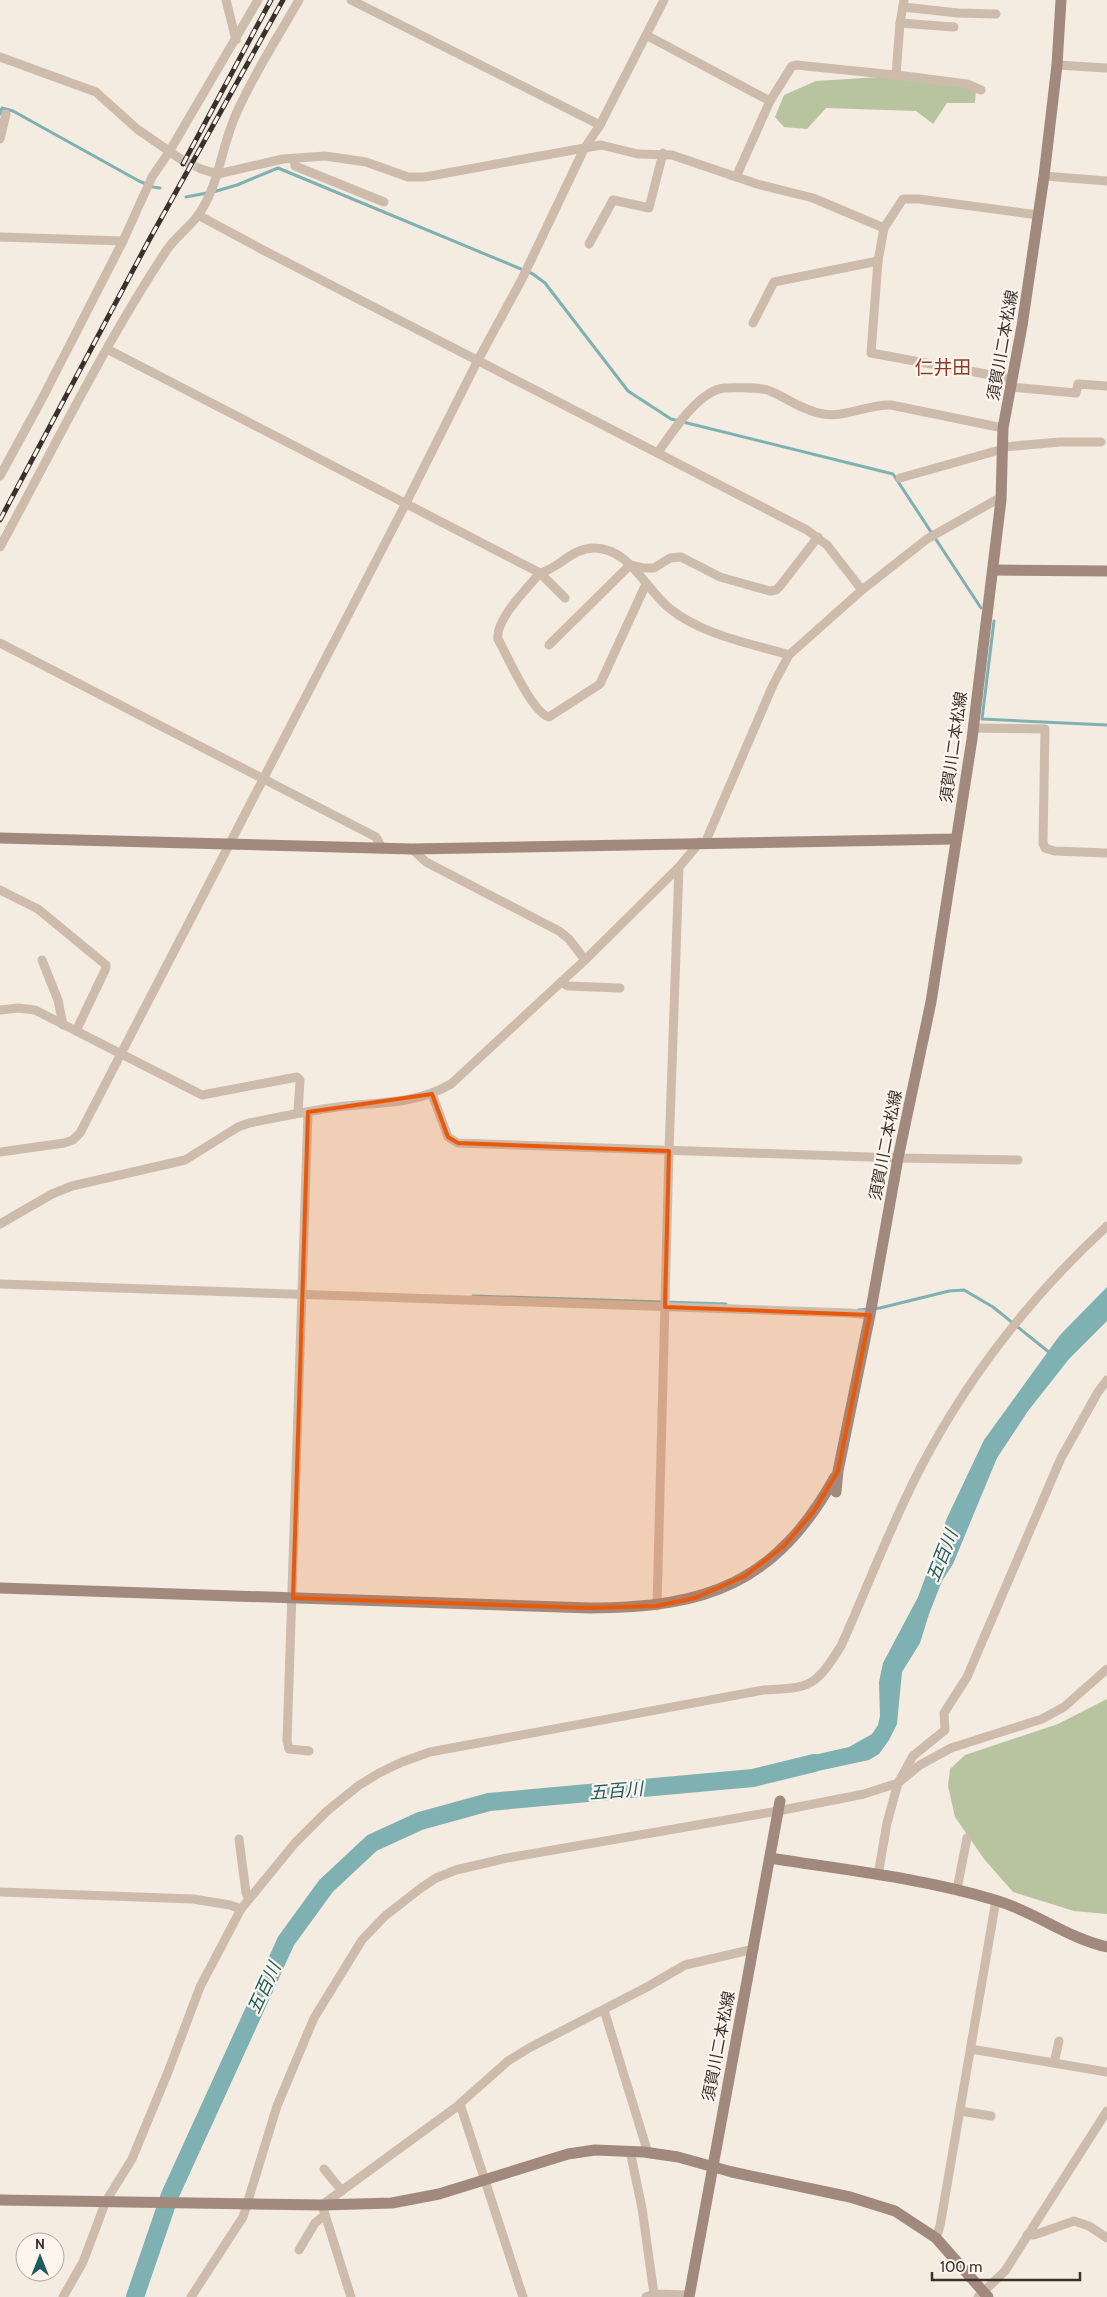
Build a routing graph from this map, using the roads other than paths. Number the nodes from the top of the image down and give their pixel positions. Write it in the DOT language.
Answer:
graph roads {
  1 [pos="226,0"];
  2 [pos="258,0"];
  3 [pos="299,0"];
  4 [pos="351,0"];
  5 [pos="664,0"];
  6 [pos="1061,0"];
  7 [pos="904,4"];
  8 [pos="996,14"];
  9 [pos="900,23"];
  10 [pos="954,27"];
  11 [pos="646,35"];
  12 [pos="236,40"];
  13 [pos="0,57"];
  14 [pos="1057,65"];
  15 [pos="1107,68"];
  16 [pos="896,75"];
  17 [pos="981,90"];
  18 [pos="770,101"];
  19 [pos="6,114"];
  20 [pos="600,125"];
  21 [pos="0,139"];
  22 [pos="584,149"];
  23 [pos="169,152"];
  24 [pos="663,153"];
  25 [pos="294,158"];
  26 [pos="182,160"];
  27 [pos="201,169"];
  28 [pos="218,174"];
  29 [pos="1044,176"];
  30 [pos="736,177"];
  31 [pos="1107,181"];
  32 [pos="384,202"];
  33 [pos="198,215"];
  34 [pos="1038,215"];
  35 [pos="884,228"];
  36 [pos="0,238"];
  37 [pos="123,241"];
  38 [pos="589,244"];
  39 [pos="878,261"];
  40 [pos="753,323"];
  41 [pos="107,349"];
  42 [pos="478,360"];
  43 [pos="1012,383"];
  44 [pos="1107,386"];
  45 [pos="1003,428"];
  46 [pos="1101,442"];
  47 [pos="1003,448"];
  48 [pos="658,452"];
  49 [pos="0,476"];
  50 [pos="900,478"];
  51 [pos="1001,500"];
  52 [pos="406,503"];
  53 [pos="818,537"];
  54 [pos="0,547"];
  55 [pos="630,564"];
  56 [pos="994,570"];
  57 [pos="1107,571"];
  58 [pos="540,573"];
  59 [pos="646,584"];
  60 [pos="862,590"];
  61 [pos="566,598"];
  62 [pos="0,643"];
  63 [pos="549,645"];
  64 [pos="789,655"];
  65 [pos="973,728"];
  66 [pos="263,778"];
  67 [pos="0,838"];
  68 [pos="955,839"];
  69 [pos="702,842"];
  70 [pos="229,845"];
  71 [pos="382,848"];
  72 [pos="412,849"];
  73 [pos="1107,853"];
  74 [pos="679,867"];
  75 [pos="0,890"];
  76 [pos="42,960"];
  77 [pos="584,960"];
  78 [pos="561,982"];
  79 [pos="620,988"];
  80 [pos="1,1009"];
  81 [pos="63,1025"];
  82 [pos="76,1031"];
  83 [pos="122,1055"];
  84 [pos="432,1094"];
  85 [pos="303,1112"];
  86 [pos="668,1151"];
  87 [pos="0,1152"];
  88 [pos="898,1158"];
  89 [pos="1018,1160"];
  90 [pos="0,1224"];
  91 [pos="1107,1226"];
  92 [pos="0,1284"];
  93 [pos="302,1293"];
  94 [pos="665,1307"];
  95 [pos="870,1315"];
  96 [pos="1107,1380"];
  97 [pos="838,1471"];
  98 [pos="836,1492"];
  99 [pos="0,1588"];
  100 [pos="293,1598"];
  101 [pos="657,1606"];
  102 [pos="1107,1669"];
  103 [pos="309,1752"];
  104 [pos="898,1783"];
  105 [pos="779,1806"];
  106 [pos="967,1838"];
  107 [pos="239,1839"];
  108 [pos="770,1858"];
  109 [pos="878,1875"];
  110 [pos="957,1890"];
  111 [pos="0,1892"];
  112 [pos="249,1899"];
  113 [pos="996,1900"];
  114 [pos="241,1909"];
  115 [pos="1107,1947"];
  116 [pos="754,1949"];
  117 [pos="604,2010"];
  118 [pos="1059,2040"];
  119 [pos="971,2049"];
  120 [pos="1054,2063"];
  121 [pos="1107,2070"];
  122 [pos="460,2104"];
  123 [pos="960,2111"];
  124 [pos="1107,2111"];
  125 [pos="991,2116"];
  126 [pos="630,2151"];
  127 [pos="648,2153"];
  128 [pos="712,2166"];
  129 [pos="324,2168"];
  130 [pos="486,2180"];
  131 [pos="342,2191"];
  132 [pos="0,2200"];
  133 [pos="111,2201"];
  134 [pos="247,2203"];
  135 [pos="323,2210"];
  136 [pos="1027,2235"];
  137 [pos="936,2238"];
  138 [pos="1107,2238"];
  139 [pos="299,2250"];
  140 [pos="983,2295"];
  141 [pos="650,2296"];
  142 [pos="689,2296"];
  143 [pos="63,2297"];
  144 [pos="191,2297"];
  145 [pos="351,2297"];
  146 [pos="523,2297"];
  1 -- 12 [label="street"];
  2 -- 12 [label="street"];
  3 -- 28 [label="street"];
  4 -- 20 [label="street"];
  5 -- 11 [label="street"];
  6 -- 14 [label="street, 須賀川二本松線"];
  7 -- 8 [label="street"];
  7 -- 9 [label="street"];
  9 -- 10 [label="street"];
  9 -- 16 [label="street"];
  11 -- 18 [label="street"];
  11 -- 20 [label="street"];
  12 -- 23 [label="street"];
  13 -- 23 [label="street"];
  14 -- 15 [label="street"];
  14 -- 29 [label="street, 須賀川二本松線"];
  16 -- 17 [label="street"];
  16 -- 18 [label="street"];
  18 -- 30 [label="street"];
  19 -- 21 [label="street"];
  20 -- 22 [label="street"];
  22 -- 24 [label="street"];
  22 -- 25 [label="street"];
  22 -- 42 [label="street"];
  23 -- 26 [label="street"];
  23 -- 37 [label="street"];
  24 -- 30 [label="street"];
  24 -- 38 [label="street"];
  25 -- 28 [label="street"];
  25 -- 32 [label="street"];
  27 -- 28 [label="street"];
  28 -- 33 [label="street"];
  29 -- 31 [label="street"];
  29 -- 34 [label="street, 須賀川二本松線"];
  30 -- 35 [label="street"];
  33 -- 41 [label="street"];
  33 -- 42 [label="street"];
  34 -- 35 [label="street"];
  34 -- 43 [label="street, 須賀川二本松線"];
  35 -- 39 [label="street"];
  36 -- 37 [label="street"];
  37 -- 49 [label="street"];
  39 -- 40 [label="street"];
  39 -- 43 [label="street"];
  41 -- 52 [label="street"];
  41 -- 54 [label="street"];
  42 -- 48 [label="street"];
  42 -- 52 [label="street"];
  43 -- 44 [label="street"];
  43 -- 45 [label="street, 須賀川二本松線"];
  45 -- 47 [label="street, 須賀川二本松線"];
  45 -- 48 [label="street"];
  46 -- 47 [label="street"];
  47 -- 50 [label="street"];
  47 -- 51 [label="street, 須賀川二本松線"];
  48 -- 53 [label="street"];
  51 -- 56 [label="street, 須賀川二本松線"];
  51 -- 60 [label="street"];
  52 -- 58 [label="street"];
  52 -- 66 [label="street"];
  53 -- 55 [label="street"];
  53 -- 60 [label="street"];
  55 -- 58 [label="street"];
  55 -- 59 [label="street"];
  55 -- 63 [label="street"];
  56 -- 57 [label="street"];
  56 -- 65 [label="street, 須賀川二本松線"];
  58 -- 59 [label="street"];
  58 -- 61 [label="street"];
  59 -- 64 [label="street"];
  60 -- 64 [label="street"];
  62 -- 66 [label="street"];
  64 -- 69 [label="street"];
  65 -- 68 [label="street, 須賀川二本松線"];
  65 -- 73 [label="street"];
  66 -- 70 [label="street"];
  66 -- 71 [label="street"];
  67 -- 70 [label="street"];
  68 -- 69 [label="street"];
  68 -- 88 [label="street, 須賀川二本松線"];
  69 -- 72 [label="street"];
  69 -- 74 [label="street"];
  70 -- 71 [label="street"];
  70 -- 83 [label="street"];
  71 -- 72 [label="street"];
  72 -- 77 [label="street"];
  74 -- 77 [label="street"];
  74 -- 86 [label="street"];
  75 -- 82 [label="street"];
  76 -- 81 [label="street"];
  77 -- 78 [label="street"];
  78 -- 79 [label="street"];
  78 -- 84 [label="street"];
  80 -- 81 [label="street"];
  81 -- 82 [label="street"];
  82 -- 83 [label="street"];
  83 -- 85 [label="street"];
  83 -- 87 [label="street"];
  84 -- 85 [label="street"];
  84 -- 86 [label="street"];
  85 -- 90 [label="street"];
  85 -- 93 [label="street"];
  86 -- 88 [label="street"];
  86 -- 94 [label="street"];
  88 -- 89 [label="street"];
  88 -- 95 [label="street, 須賀川二本松線"];
  91 -- 112 [label="street"];
  92 -- 93 [label="street"];
  93 -- 94 [label="street"];
  93 -- 100 [label="street"];
  94 -- 95 [label="street"];
  94 -- 101 [label="street"];
  95 -- 97 [label="street, 須賀川二本松線"];
  96 -- 104 [label="street"];
  97 -- 98 [label="street, 須賀川二本松線"];
  97 -- 101 [label="street"];
  99 -- 100 [label="street"];
  100 -- 101 [label="street"];
  100 -- 103 [label="street"];
  102 -- 104 [label="street"];
  104 -- 105 [label="street"];
  104 -- 109 [label="street"];
  105 -- 108 [label="street, 須賀川二本松線"];
  105 -- 134 [label="street"];
  106 -- 110 [label="street"];
  107 -- 112 [label="street"];
  108 -- 109 [label="street"];
  108 -- 116 [label="street, 須賀川二本松線"];
  109 -- 110 [label="street"];
  110 -- 113 [label="street"];
  111 -- 114 [label="street"];
  112 -- 114 [label="street"];
  113 -- 115 [label="street"];
  113 -- 119 [label="street"];
  114 -- 133 [label="street"];
  116 -- 117 [label="street"];
  116 -- 128 [label="street, 須賀川二本松線"];
  117 -- 122 [label="street"];
  117 -- 127 [label="street"];
  118 -- 120 [label="street"];
  119 -- 120 [label="street"];
  119 -- 123 [label="street"];
  120 -- 121 [label="street"];
  122 -- 130 [label="street"];
  122 -- 131 [label="street"];
  123 -- 125 [label="street"];
  123 -- 137 [label="street"];
  124 -- 136 [label="street"];
  126 -- 127 [label="street"];
  126 -- 130 [label="street"];
  126 -- 141 [label="street"];
  127 -- 128 [label="street"];
  128 -- 137 [label="street"];
  128 -- 142 [label="street, 須賀川二本松線"];
  129 -- 131 [label="street"];
  130 -- 135 [label="street"];
  130 -- 146 [label="street"];
  131 -- 135 [label="street"];
  132 -- 133 [label="street"];
  133 -- 134 [label="street"];
  133 -- 143 [label="street"];
  134 -- 135 [label="street"];
  134 -- 144 [label="street"];
  135 -- 139 [label="street"];
  135 -- 145 [label="street"];
  136 -- 138 [label="street"];
  136 -- 140 [label="street"];
  137 -- 140 [label="street"];
  141 -- 142 [label="street"];
}
